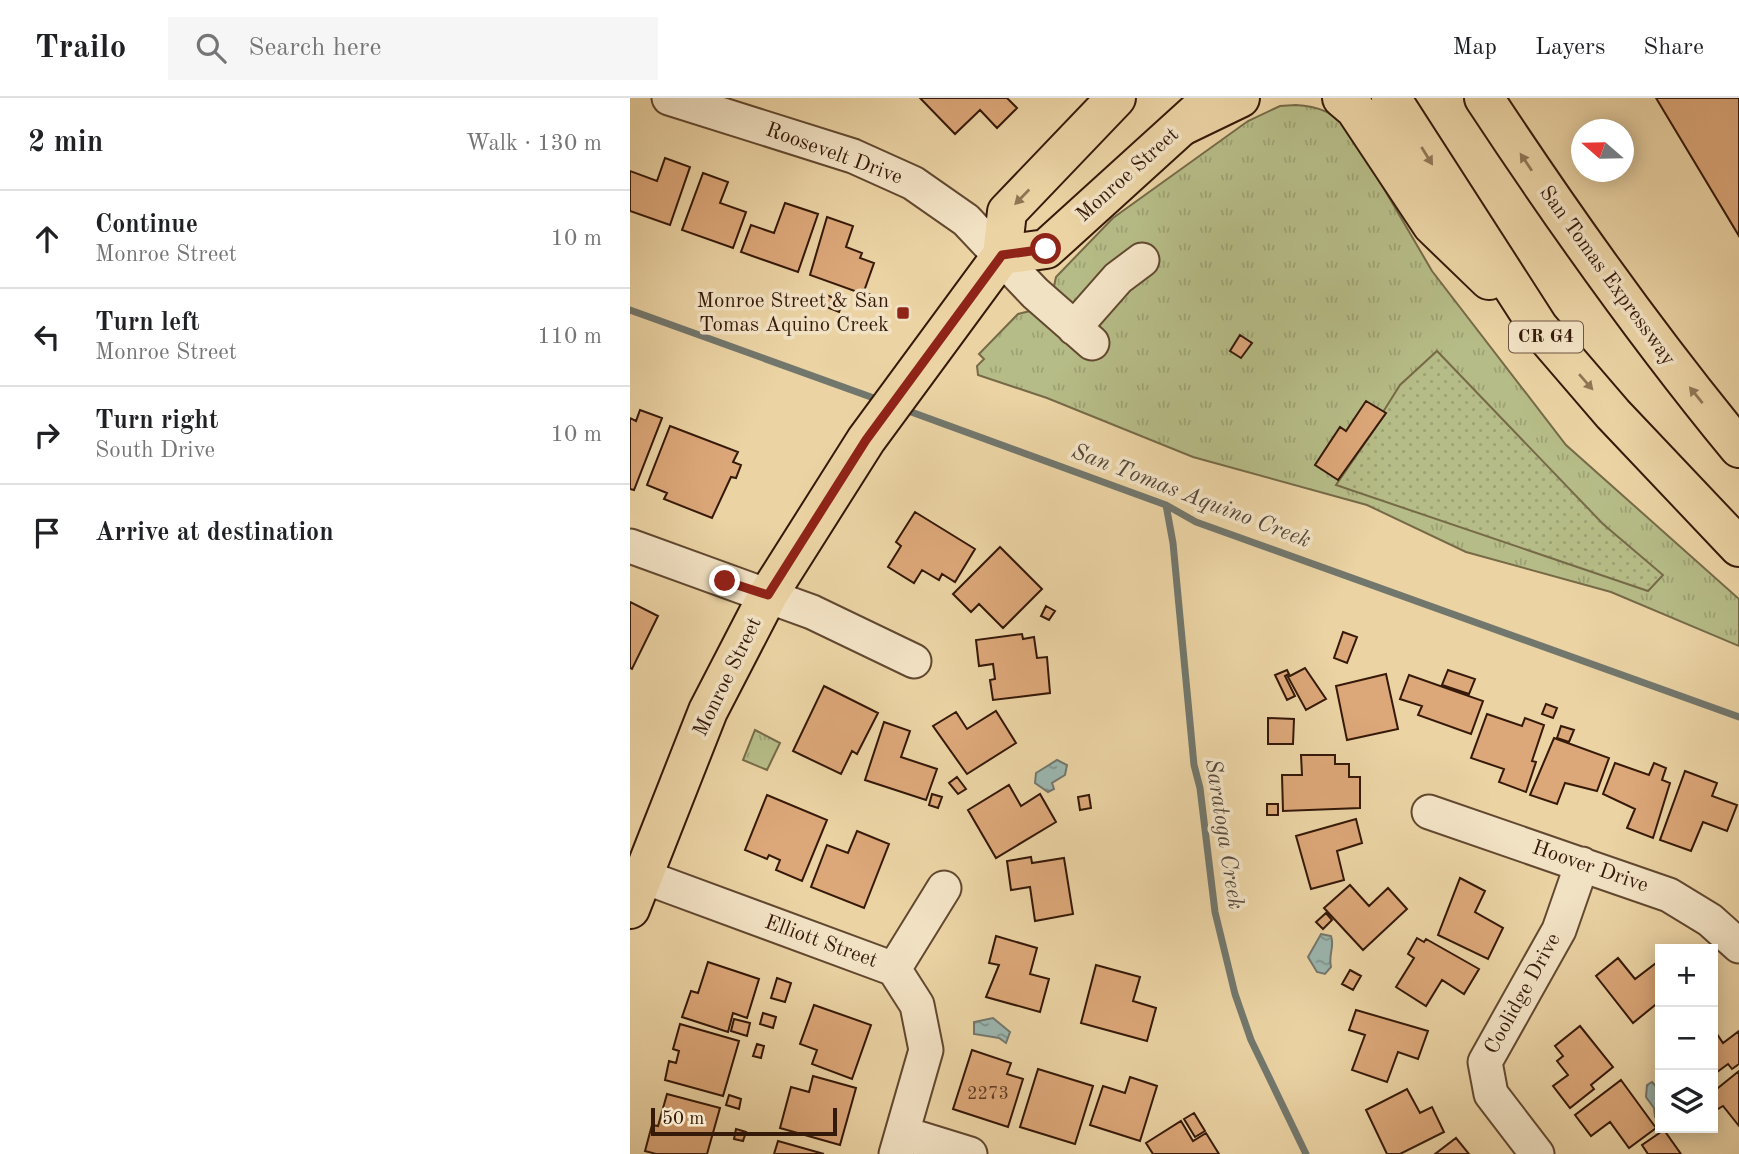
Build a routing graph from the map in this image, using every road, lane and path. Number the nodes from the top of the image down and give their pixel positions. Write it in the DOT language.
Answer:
graph roads {
  1 [pos="669,98"];
  2 [pos="1116,98"];
  3 [pos="1212,98"];
  4 [pos="1240,98"];
  5 [pos="1342,98"];
  6 [pos="1391,98"];
  7 [pos="1484,98"];
  8 [pos="728,108"];
  9 [pos="1184,125"];
  10 [pos="1002,255"];
  11 [pos="1142,260"];
  12 [pos="1539,328"];
  13 [pos="1739,447"];
  14 [pos="630,546"];
  15 [pos="1739,547"];
  16 [pos="768,595"];
  17 [pos="914,661"];
  18 [pos="1429,812"];
  19 [pos="1582,864"];
  20 [pos="944,888"];
  21 [pos="636,892"];
  22 [pos="1739,946"];
  23 [pos="894,969"];
  24 [pos="899,1143"];
  25 [pos="970,1154"];
  26 [pos="1537,1154"];
  1 -- 8 [label="street, Roosevelt Drive"];
  2 -- 10 [label="main road, one-way"];
  3 -- 9 [label="main road, Monroe Street"];
  4 -- 9 [label="main road"];
  5 -- 12 [label="main road"];
  6 -- 12 [label="main road, CR G4, one-way"];
  13 -- 7 [label="main road, San Tomas Expressway, one-way"];
  8 -- 10 [label="street, Roosevelt Drive"];
  9 -- 10 [label="main road, Monroe Street"];
  10 -- 11 [label="street, Roosevelt Drive"];
  10 -- 16 [label="main road, Monroe Street"];
  12 -- 15 [label="main road, CR G4, one-way"];
  14 -- 16 [label="street"];
  16 -- 17 [label="street"];
  16 -- 21 [label="main road, Monroe Street"];
  18 -- 19 [label="street, Hoover Drive"];
  19 -- 22 [label="street, Hoover Drive"];
  19 -- 26 [label="street, Coolidge Drive"];
  20 -- 23 [label="street"];
  21 -- 23 [label="street, Elliott Street"];
  23 -- 24 [label="street, Elliott Street"];
  24 -- 25 [label="street"];
}
